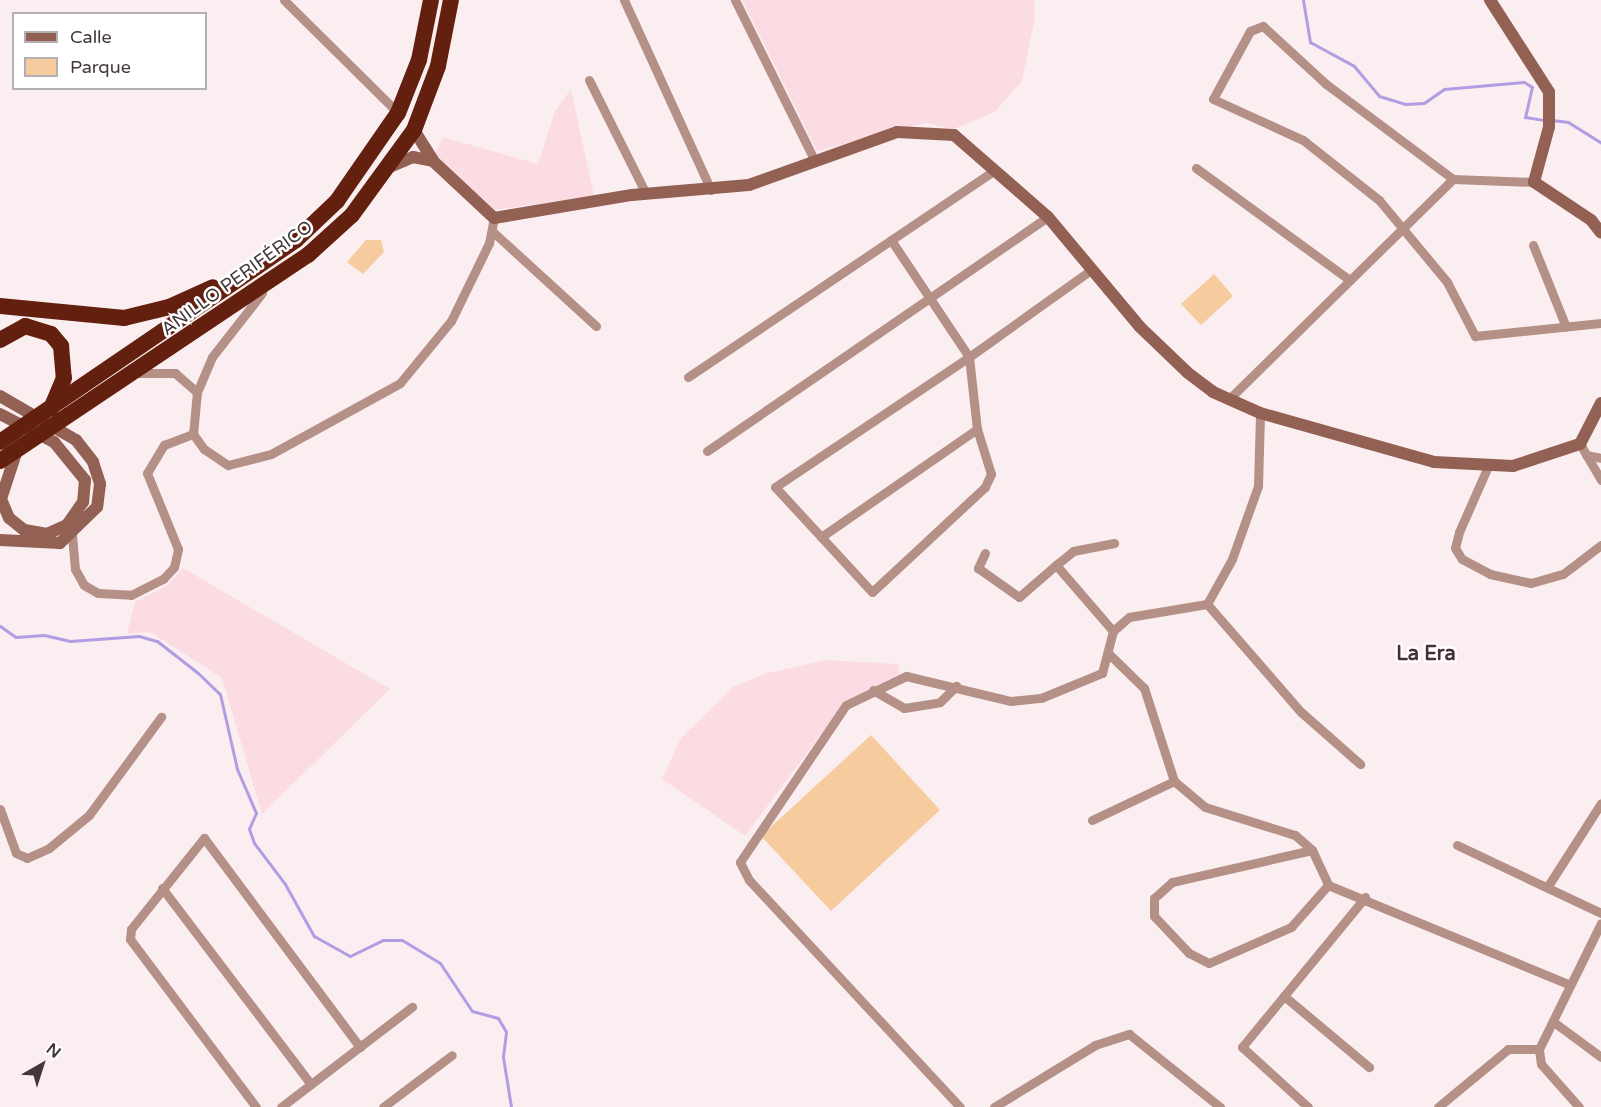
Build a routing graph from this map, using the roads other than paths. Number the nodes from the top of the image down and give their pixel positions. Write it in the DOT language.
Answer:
graph roads {
  1 [pos="284,0"];
  2 [pos="431,0"];
  3 [pos="451,0"];
  4 [pos="624,0"];
  5 [pos="735,0"];
  6 [pos="1490,0"];
  7 [pos="589,80"];
  8 [pos="398,113"];
  9 [pos="414,130"];
  10 [pos="814,159"];
  11 [pos="432,161"];
  12 [pos="1196,168"];
  13 [pos="389,169"];
  14 [pos="993,171"];
  15 [pos="1454,179"];
  16 [pos="1534,182"];
  17 [pos="711,190"];
  18 [pos="646,194"];
  19 [pos="1048,217"];
  20 [pos="493,224"];
  21 [pos="1403,227"];
  22 [pos="1601,233"];
  23 [pos="891,240"];
  24 [pos="1533,245"];
  25 [pos="253,269"];
  26 [pos="1091,270"];
  27 [pos="276,277"];
  28 [pos="1347,278"];
  29 [pos="928,297"];
  30 [pos="0,306"];
  31 [pos="1601,323"];
  32 [pos="596,326"];
  33 [pos="1566,327"];
  34 [pos="0,340"];
  35 [pos="969,357"];
  36 [pos="137,373"];
  37 [pos="688,377"];
  38 [pos="197,392"];
  39 [pos="0,396"];
  40 [pos="1228,400"];
  41 [pos="1601,404"];
  42 [pos="48,411"];
  43 [pos="1260,413"];
  44 [pos="0,414"];
  45 [pos="977,429"];
  46 [pos="193,434"];
  47 [pos="0,442"];
  48 [pos="21,446"];
  49 [pos="1583,450"];
  50 [pos="707,451"];
  51 [pos="1601,458"];
  52 [pos="0,461"];
  53 [pos="1489,464"];
  54 [pos="1601,480"];
  55 [pos="72,535"];
  56 [pos="821,537"];
  57 [pos="0,540"];
  58 [pos="1114,543"];
  59 [pos="1601,545"];
  60 [pos="985,553"];
  61 [pos="1056,565"];
  62 [pos="1207,604"];
  63 [pos="1113,631"];
  64 [pos="1109,654"];
  65 [pos="956,686"];
  66 [pos="873,690"];
  67 [pos="161,717"];
  68 [pos="1360,764"];
  69 [pos="1174,781"];
  70 [pos="1601,803"];
  71 [pos="0,809"];
  72 [pos="1598,814"];
  73 [pos="1092,820"];
  74 [pos="1456,845"];
  75 [pos="1312,850"];
  76 [pos="1328,885"];
  77 [pos="1548,886"];
  78 [pos="162,888"];
  79 [pos="1365,897"];
  80 [pos="1601,913"];
  81 [pos="1601,923"];
  82 [pos="1568,984"];
  83 [pos="1284,996"];
  84 [pos="412,1007"];
  85 [pos="1555,1023"];
  86 [pos="360,1047"];
  87 [pos="1539,1049"];
  88 [pos="452,1055"];
  89 [pos="1601,1056"];
  90 [pos="1369,1068"];
  91 [pos="311,1084"];
  92 [pos="256,1107"];
  93 [pos="281,1107"];
  94 [pos="383,1107"];
  95 [pos="960,1107"];
  96 [pos="994,1107"];
  97 [pos="1220,1107"];
  98 [pos="1308,1107"];
  99 [pos="1438,1107"];
  100 [pos="1579,1107"];
  1 -- 8 [label="street"];
  2 -- 8 [label="highway, ANILLO PERIFÉRICO"];
  3 -- 9 [label="highway, ANILLO PERIFÉRICO"];
  4 -- 17 [label="street"];
  5 -- 10 [label="street"];
  6 -- 16 [label="street"];
  7 -- 18 [label="street"];
  8 -- 25 [label="highway, ANILLO PERIFÉRICO"];
  9 -- 11 [label="street"];
  9 -- 13 [label="highway, ANILLO PERIFÉRICO"];
  10 -- 14 [label="street"];
  10 -- 17 [label="street"];
  11 -- 13 [label="street"];
  11 -- 20 [label="street"];
  12 -- 28 [label="street"];
  13 -- 27 [label="highway, ANILLO PERIFÉRICO"];
  14 -- 19 [label="street"];
  14 -- 23 [label="street"];
  15 -- 16 [label="street"];
  15 -- 21 [label="street"];
  15 -- 21 [label="street"];
  16 -- 22 [label="street"];
  17 -- 18 [label="street"];
  18 -- 20 [label="street"];
  19 -- 26 [label="street"];
  19 -- 29 [label="street"];
  20 -- 32 [label="street"];
  20 -- 46 [label="street"];
  21 -- 28 [label="street"];
  21 -- 33 [label="street"];
  23 -- 29 [label="street"];
  23 -- 37 [label="street"];
  24 -- 33 [label="street"];
  25 -- 30 [label="highway"];
  25 -- 42 [label="highway, ANILLO PERIFÉRICO"];
  26 -- 35 [label="street"];
  26 -- 40 [label="street"];
  27 -- 36 [label="highway, ANILLO PERIFÉRICO"];
  27 -- 38 [label="street"];
  28 -- 40 [label="street"];
  29 -- 35 [label="street"];
  29 -- 50 [label="street"];
  31 -- 33 [label="street"];
  34 -- 42 [label="highway"];
  35 -- 45 [label="street"];
  35 -- 56 [label="street"];
  36 -- 38 [label="street"];
  36 -- 48 [label="highway, ANILLO PERIFÉRICO"];
  38 -- 46 [label="street"];
  39 -- 55 [label="street"];
  40 -- 43 [label="street"];
  41 -- 49 [label="street"];
  42 -- 47 [label="highway, ANILLO PERIFÉRICO"];
  43 -- 53 [label="street"];
  43 -- 62 [label="street"];
  44 -- 48 [label="street"];
  45 -- 56 [label="street"];
  45 -- 56 [label="street"];
  46 -- 55 [label="street"];
  48 -- 52 [label="highway, ANILLO PERIFÉRICO"];
  49 -- 51 [label="street"];
  49 -- 53 [label="street"];
  49 -- 54 [label="street"];
  53 -- 59 [label="street"];
  55 -- 57 [label="street"];
  58 -- 61 [label="street"];
  60 -- 61 [label="street"];
  61 -- 63 [label="street"];
  62 -- 63 [label="street"];
  62 -- 68 [label="street"];
  63 -- 64 [label="street"];
  64 -- 65 [label="street"];
  64 -- 69 [label="street"];
  65 -- 66 [label="street"];
  65 -- 66 [label="street"];
  66 -- 95 [label="street"];
  67 -- 71 [label="street"];
  69 -- 73 [label="street"];
  69 -- 75 [label="street"];
  70 -- 72 [label="street"];
  72 -- 77 [label="street"];
  74 -- 77 [label="street"];
  75 -- 76 [label="street"];
  75 -- 76 [label="street"];
  76 -- 79 [label="street"];
  77 -- 80 [label="street"];
  78 -- 86 [label="street"];
  78 -- 91 [label="street"];
  78 -- 92 [label="street"];
  79 -- 82 [label="street"];
  79 -- 83 [label="street"];
  81 -- 82 [label="street"];
  82 -- 85 [label="street"];
  83 -- 90 [label="street"];
  83 -- 98 [label="street"];
  84 -- 86 [label="street"];
  85 -- 87 [label="street"];
  85 -- 89 [label="street"];
  86 -- 91 [label="street"];
  87 -- 99 [label="street"];
  87 -- 100 [label="street"];
  88 -- 94 [label="street"];
  91 -- 93 [label="street"];
  96 -- 97 [label="street"];
}
